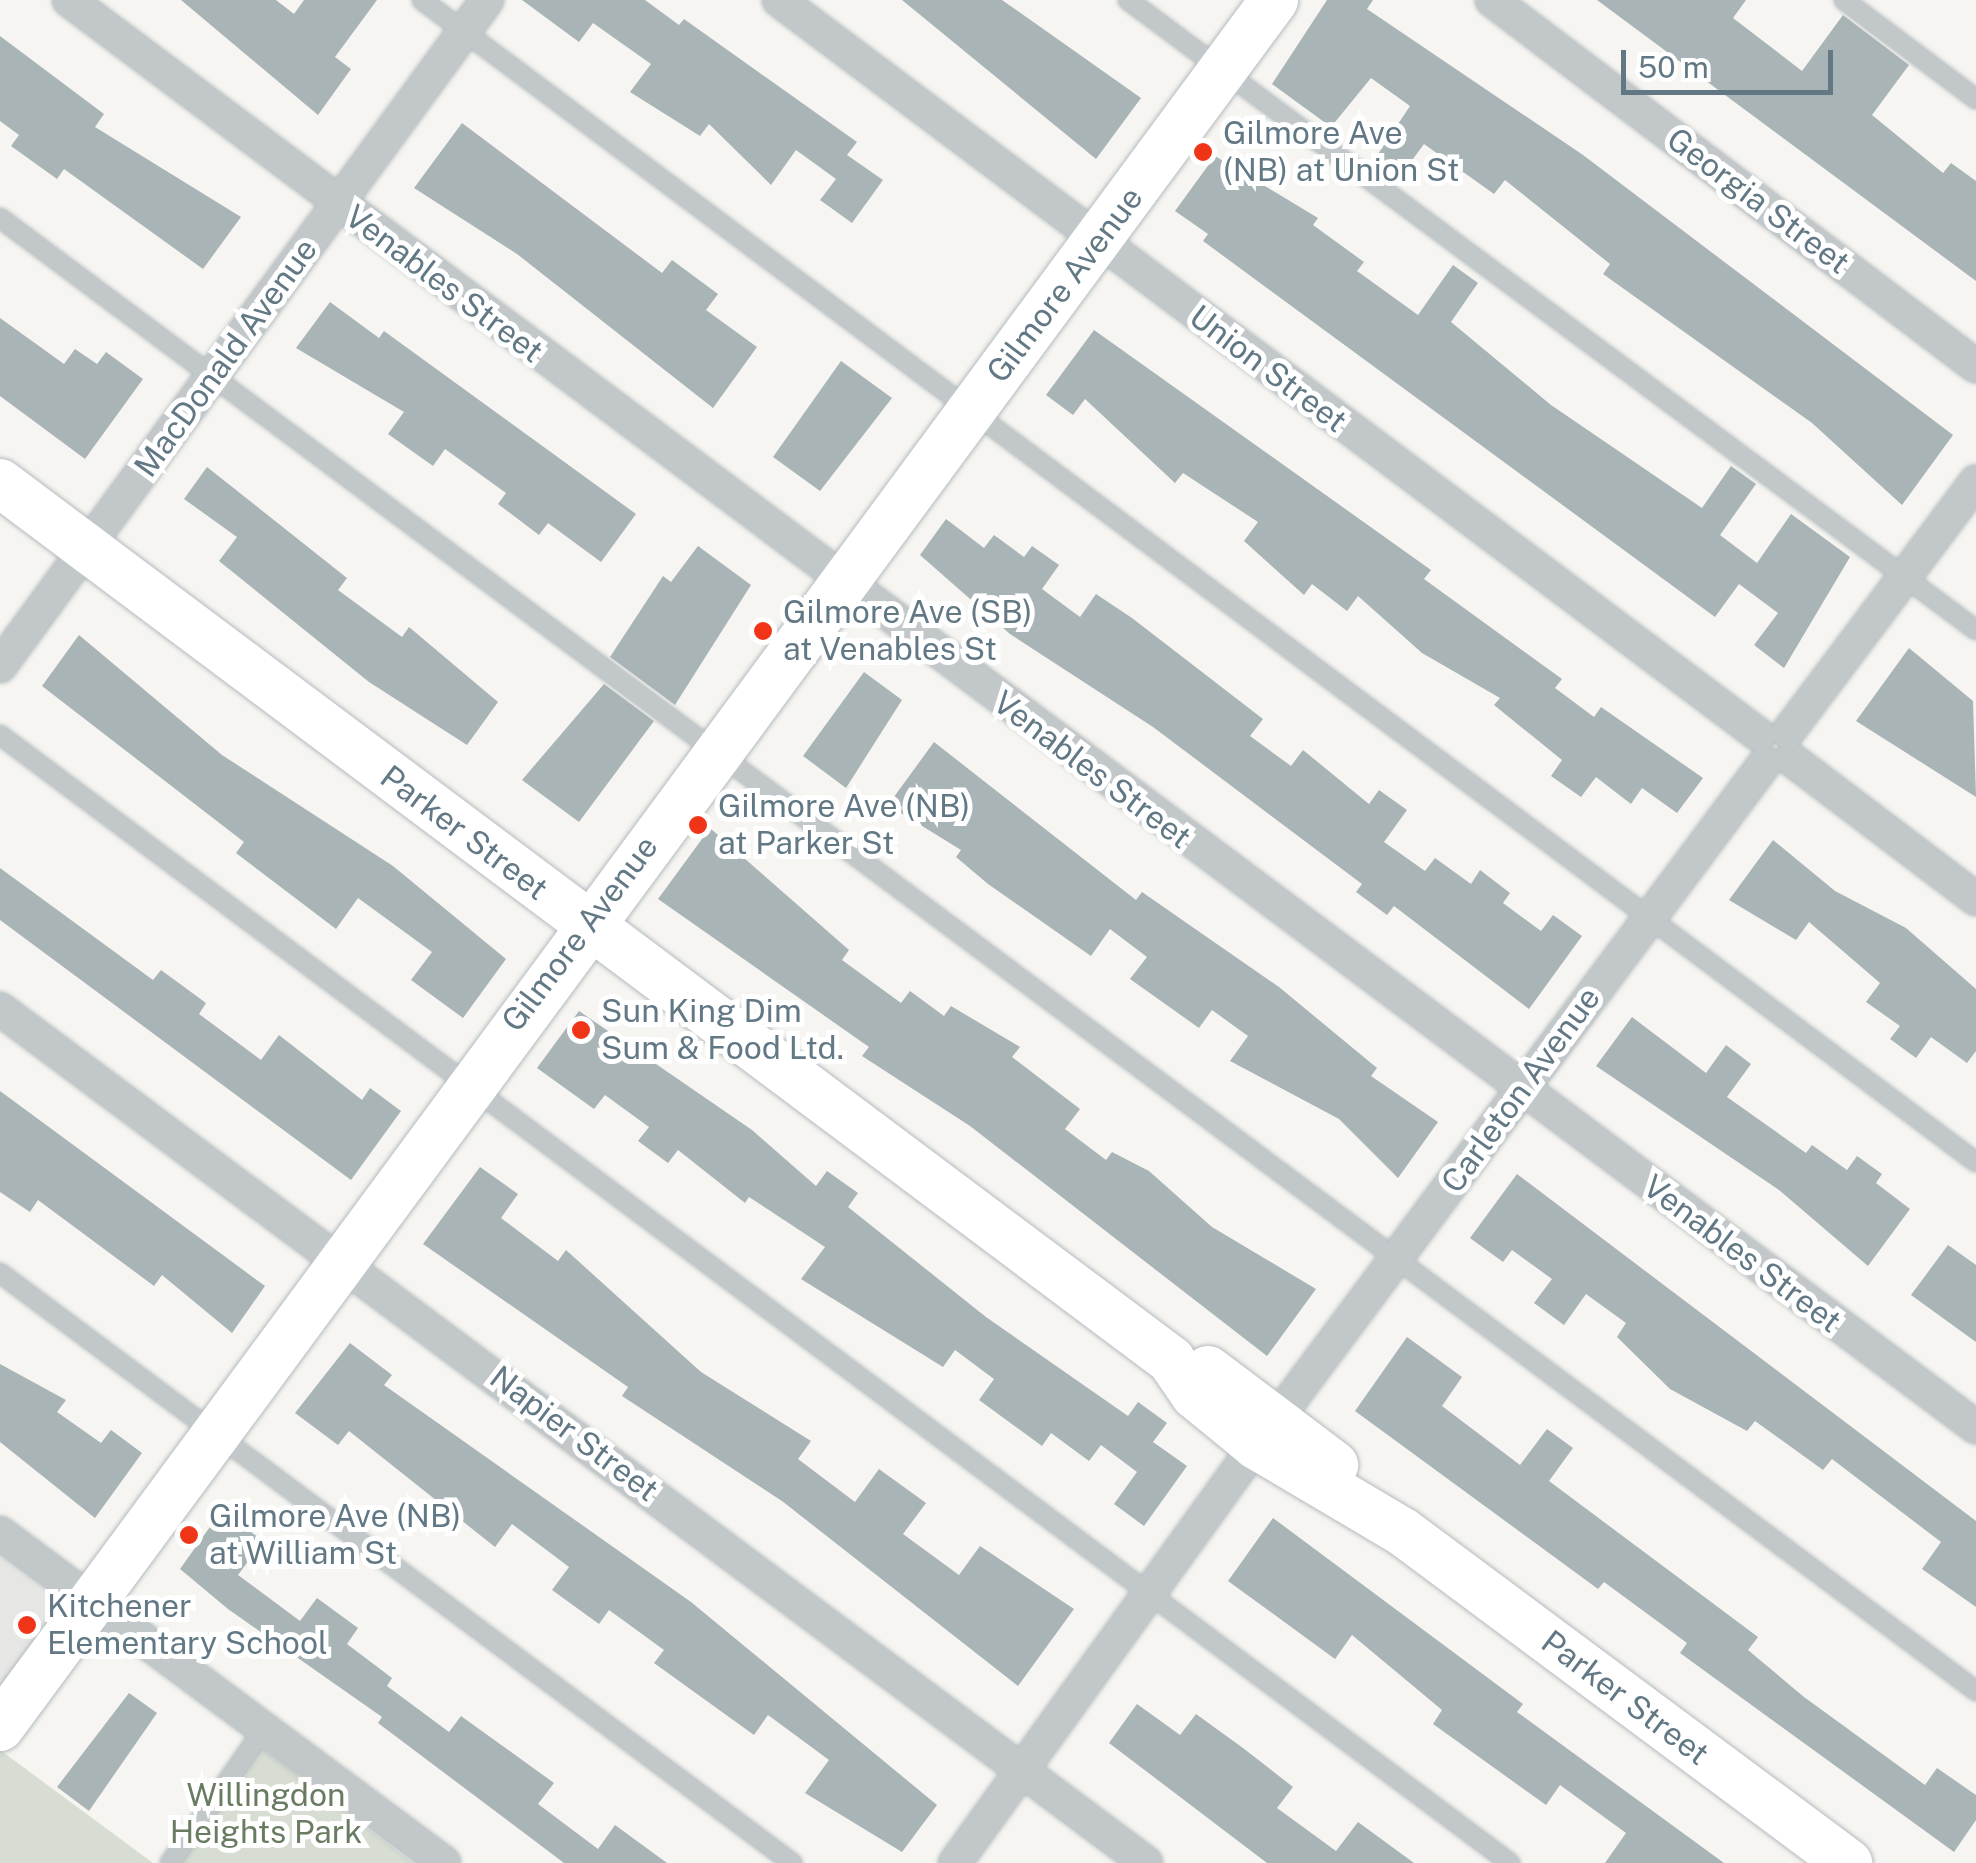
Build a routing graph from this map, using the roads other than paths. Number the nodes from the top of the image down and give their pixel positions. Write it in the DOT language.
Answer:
graph roads {
  1 [pos="69,0"];
  2 [pos="422,0"];
  3 [pos="487,0"];
  4 [pos="780,0"];
  5 [pos="1128,0"];
  6 [pos="1274,0"];
  7 [pos="1492,0"];
  8 [pos="1844,0"];
  9 [pos="464,32"];
  10 [pos="1222,72"];
  11 [pos="1976,99"];
  12 [pos="338,205"];
  13 [pos="0,218"];
  14 [pos="1098,242"];
  15 [pos="1976,366"];
  16 [pos="212,377"];
  17 [pos="969,414"];
  18 [pos="1976,482"];
  19 [pos="0,483"];
  20 [pos="86,548"];
  21 [pos="1906,577"];
  22 [pos="840,582"];
  23 [pos="1976,630"];
  24 [pos="0,666"];
  25 [pos="0,736"];
  26 [pos="1776,747"];
  27 [pos="712,756"];
  28 [pos="1976,898"];
  29 [pos="1648,918"];
  30 [pos="586,926"];
  31 [pos="0,1008"];
  32 [pos="468,1086"];
  33 [pos="1520,1088"];
  34 [pos="1976,1162"];
  35 [pos="341,1260"];
  36 [pos="1396,1260"];
  37 [pos="0,1273"];
  38 [pos="1976,1427"];
  39 [pos="1267,1431"];
  40 [pos="216,1432"];
  41 [pos="0,1533"];
  42 [pos="1152,1591"];
  43 [pos="92,1600"];
  44 [pos="1976,1691"];
  45 [pos="266,1726"];
  46 [pos="0,1727"];
  47 [pos="1022,1770"];
  48 [pos="170,1863"];
  49 [pos="444,1863"];
  50 [pos="792,1863"];
  51 [pos="956,1863"];
  52 [pos="1146,1863"];
  53 [pos="1510,1863"];
  54 [pos="1848,1863"];
  1 -- 12 [label="street, Venables Street"];
  2 -- 9 [label="lane"];
  3 -- 9 [label="street, MacDonald Avenue"];
  4 -- 14 [label="street, Union Street"];
  5 -- 10 [label="lane"];
  6 -- 10 [label="street, Gilmore Avenue"];
  7 -- 15 [label="street, Georgia Street"];
  8 -- 11 [label="lane"];
  9 -- 12 [label="street, MacDonald Avenue"];
  9 -- 17 [label="lane"];
  10 -- 14 [label="street, Gilmore Avenue"];
  10 -- 21 [label="lane"];
  12 -- 16 [label="street, MacDonald Avenue"];
  12 -- 22 [label="street, Venables Street"];
  13 -- 16 [label="lane"];
  14 -- 17 [label="street, Gilmore Avenue"];
  14 -- 26 [label="street, Union Street"];
  16 -- 20 [label="street, MacDonald Avenue"];
  16 -- 27 [label="lane"];
  17 -- 22 [label="street, Gilmore Avenue"];
  17 -- 29 [label="lane"];
  18 -- 21 [label="street, Carleton Avenue"];
  19 -- 20 [label="street, Parker Street"];
  20 -- 24 [label="street, MacDonald Avenue"];
  20 -- 30 [label="street, Parker Street"];
  21 -- 23 [label="lane"];
  21 -- 26 [label="street, Carleton Avenue"];
  22 -- 27 [label="street, Gilmore Avenue"];
  22 -- 33 [label="street, Venables Street"];
  25 -- 32 [label="lane"];
  26 -- 28 [label="street, Union Street"];
  26 -- 29 [label="street, Carleton Avenue"];
  27 -- 30 [label="street, Gilmore Avenue"];
  27 -- 36 [label="lane"];
  29 -- 33 [label="street, Carleton Avenue"];
  29 -- 34 [label="lane"];
  30 -- 32 [label="street, Gilmore Avenue"];
  30 -- 39 [label="street, Parker Street"];
  31 -- 35 [label="street, Napier Street"];
  32 -- 35 [label="street, Gilmore Avenue"];
  32 -- 42 [label="lane"];
  33 -- 36 [label="street, Carleton Avenue"];
  33 -- 38 [label="street, Venables Street"];
  35 -- 40 [label="street, Gilmore Avenue"];
  35 -- 47 [label="street, Napier Street"];
  36 -- 39 [label="street, Carleton Avenue"];
  36 -- 44 [label="lane"];
  37 -- 40 [label="lane"];
  39 -- 42 [label="street, Carleton Avenue"];
  39 -- 54 [label="street, Parker Street"];
  40 -- 43 [label="street, Gilmore Avenue"];
  40 -- 50 [label="lane"];
  41 -- 43 [label="street"];
  42 -- 47 [label="street, Carleton Avenue"];
  42 -- 53 [label="lane"];
  43 -- 45 [label="street"];
  43 -- 46 [label="street, Gilmore Avenue"];
  45 -- 48 [label="lane"];
  45 -- 49 [label="street"];
  47 -- 51 [label="street, Carleton Avenue"];
  47 -- 52 [label="street, Napier Street"];
}
